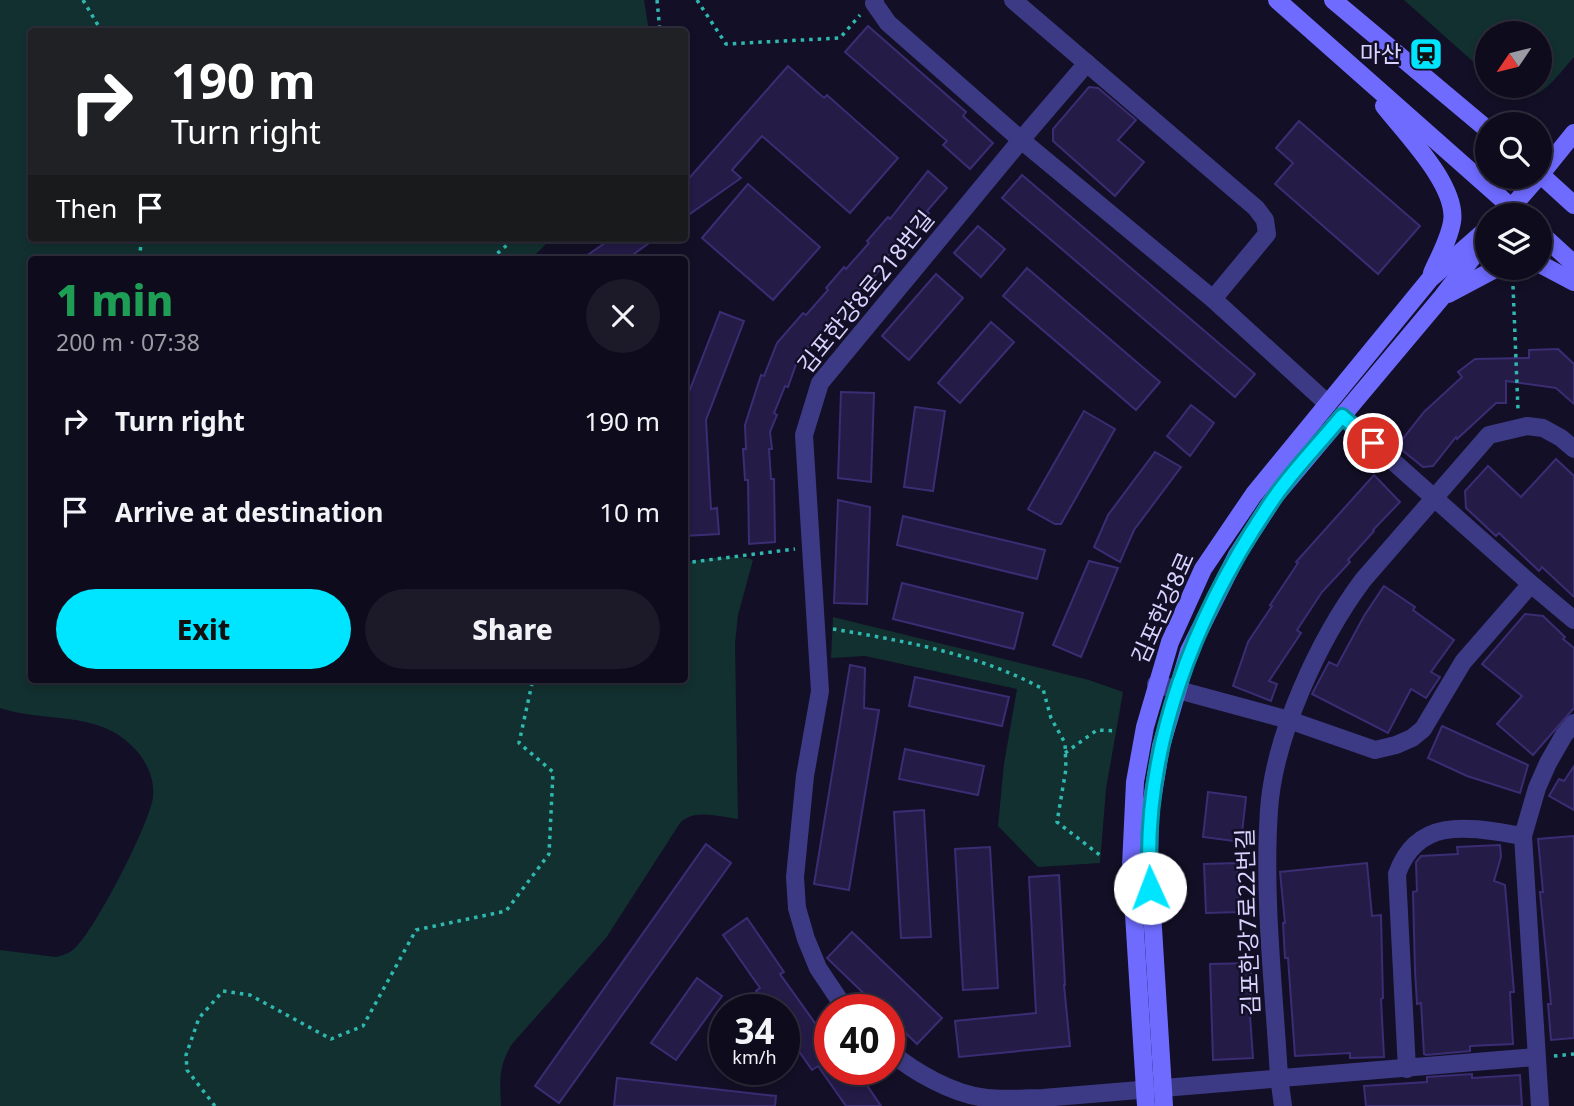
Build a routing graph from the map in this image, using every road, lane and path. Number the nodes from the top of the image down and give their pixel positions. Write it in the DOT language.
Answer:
graph roads {
  1 [pos="83,0"];
  2 [pos="657,0"];
  3 [pos="697,0"];
  4 [pos="875,0"];
  5 [pos="1013,0"];
  6 [pos="1277,0"];
  7 [pos="1333,0"];
  8 [pos="862,14"];
  9 [pos="100,28"];
  10 [pos="660,28"];
  11 [pos="1087,63"];
  12 [pos="1353,68"];
  13 [pos="1475,119"];
  14 [pos="1574,133"];
  15 [pos="1021,140"];
  16 [pos="1552,160"];
  17 [pos="1552,186"];
  18 [pos="1529,189"];
  19 [pos="1499,203"];
  20 [pos="1518,203"];
  21 [pos="1574,205"];
  22 [pos="1475,239"];
  23 [pos="511,242"];
  24 [pos="1552,244"];
  25 [pos="1475,254"];
  26 [pos="495,256"];
  27 [pos="1574,264"];
  28 [pos="1552,270"];
  29 [pos="1430,279"];
  30 [pos="1475,279"];
  31 [pos="1574,282"];
  32 [pos="1513,286"];
  33 [pos="1441,297"];
  34 [pos="1213,299"];
  35 [pos="1327,402"];
  36 [pos="1342,416"];
  37 [pos="1519,427"];
  38 [pos="1574,449"];
  39 [pos="1435,498"];
  40 [pos="804,547"];
  41 [pos="688,562"];
  42 [pos="1531,584"];
  43 [pos="1574,620"];
  44 [pos="831,629"];
  45 [pos="532,683"];
  46 [pos="1156,684"];
  47 [pos="1177,689"];
  48 [pos="1289,720"];
  49 [pos="1574,723"];
  50 [pos="1116,731"];
  51 [pos="1065,754"];
  52 [pos="1523,836"];
  53 [pos="1101,856"];
  54 [pos="835,994"];
  55 [pos="1574,1054"];
  56 [pos="1540,1057"];
  57 [pos="905,1065"];
  58 [pos="1407,1069"];
  59 [pos="1279,1077"];
  60 [pos="1163,1086"];
  61 [pos="1146,1097"];
  62 [pos="215,1106"];
  63 [pos="1164,1106"];
  64 [pos="1283,1106"];
  65 [pos="1540,1106"];
  1 -- 9 [label="path"];
  2 -- 10 [label="path"];
  3 -- 8 [label="path"];
  4 -- 15 [label="street"];
  5 -- 11 [label="street"];
  6 -- 12 [label="street"];
  7 -- 13 [label="street"];
  11 -- 15 [label="street, 김포한강8로218번길"];
  11 -- 34 [label="street"];
  12 -- 19 [label="street"];
  12 -- 29 [label="street"];
  14 -- 16 [label="street"];
  15 -- 34 [label="street"];
  15 -- 54 [label="street, 김포한강8로218번길"];
  17 -- 21 [label="street"];
  18 -- 20 [label="street"];
  22 -- 29 [label="street, 김포한강8로"];
  23 -- 26 [label="path"];
  24 -- 27 [label="street"];
  25 -- 33 [label="street, 김포한강8로"];
  28 -- 31 [label="street"];
  29 -- 35 [label="street, 김포한강8로"];
  30 -- 33 [label="street"];
  32 -- 37 [label="path"];
  33 -- 36 [label="street, 김포한강8로"];
  34 -- 35 [label="street"];
  35 -- 46 [label="street, 김포한강8로"];
  36 -- 39 [label="street"];
  36 -- 47 [label="street, 김포한강8로"];
  37 -- 38 [label="street, 김포한강7로22번길"];
  37 -- 39 [label="street, 김포한강7로22번길"];
  39 -- 42 [label="street"];
  39 -- 48 [label="street, 김포한강7로22번길"];
  40 -- 41 [label="path"];
  42 -- 43 [label="street"];
  42 -- 48 [label="street"];
  44 -- 51 [label="path"];
  45 -- 62 [label="path"];
  46 -- 47 [label="street"];
  46 -- 61 [label="street, 김포한강8로"];
  47 -- 48 [label="street"];
  47 -- 60 [label="street, 김포한강8로"];
  48 -- 59 [label="street, 김포한강7로22번길"];
  49 -- 52 [label="street"];
  50 -- 51 [label="path"];
  51 -- 53 [label="path"];
  52 -- 56 [label="street"];
  52 -- 58 [label="street"];
  55 -- 56 [label="path"];
  56 -- 58 [label="street"];
  56 -- 65 [label="street"];
  57 -- 61 [label="street"];
  58 -- 59 [label="street"];
  59 -- 60 [label="street"];
  59 -- 64 [label="street, 김포한강7로22번길"];
  60 -- 61 [label="street"];
  60 -- 63 [label="street, 김포한강8로"];
}
